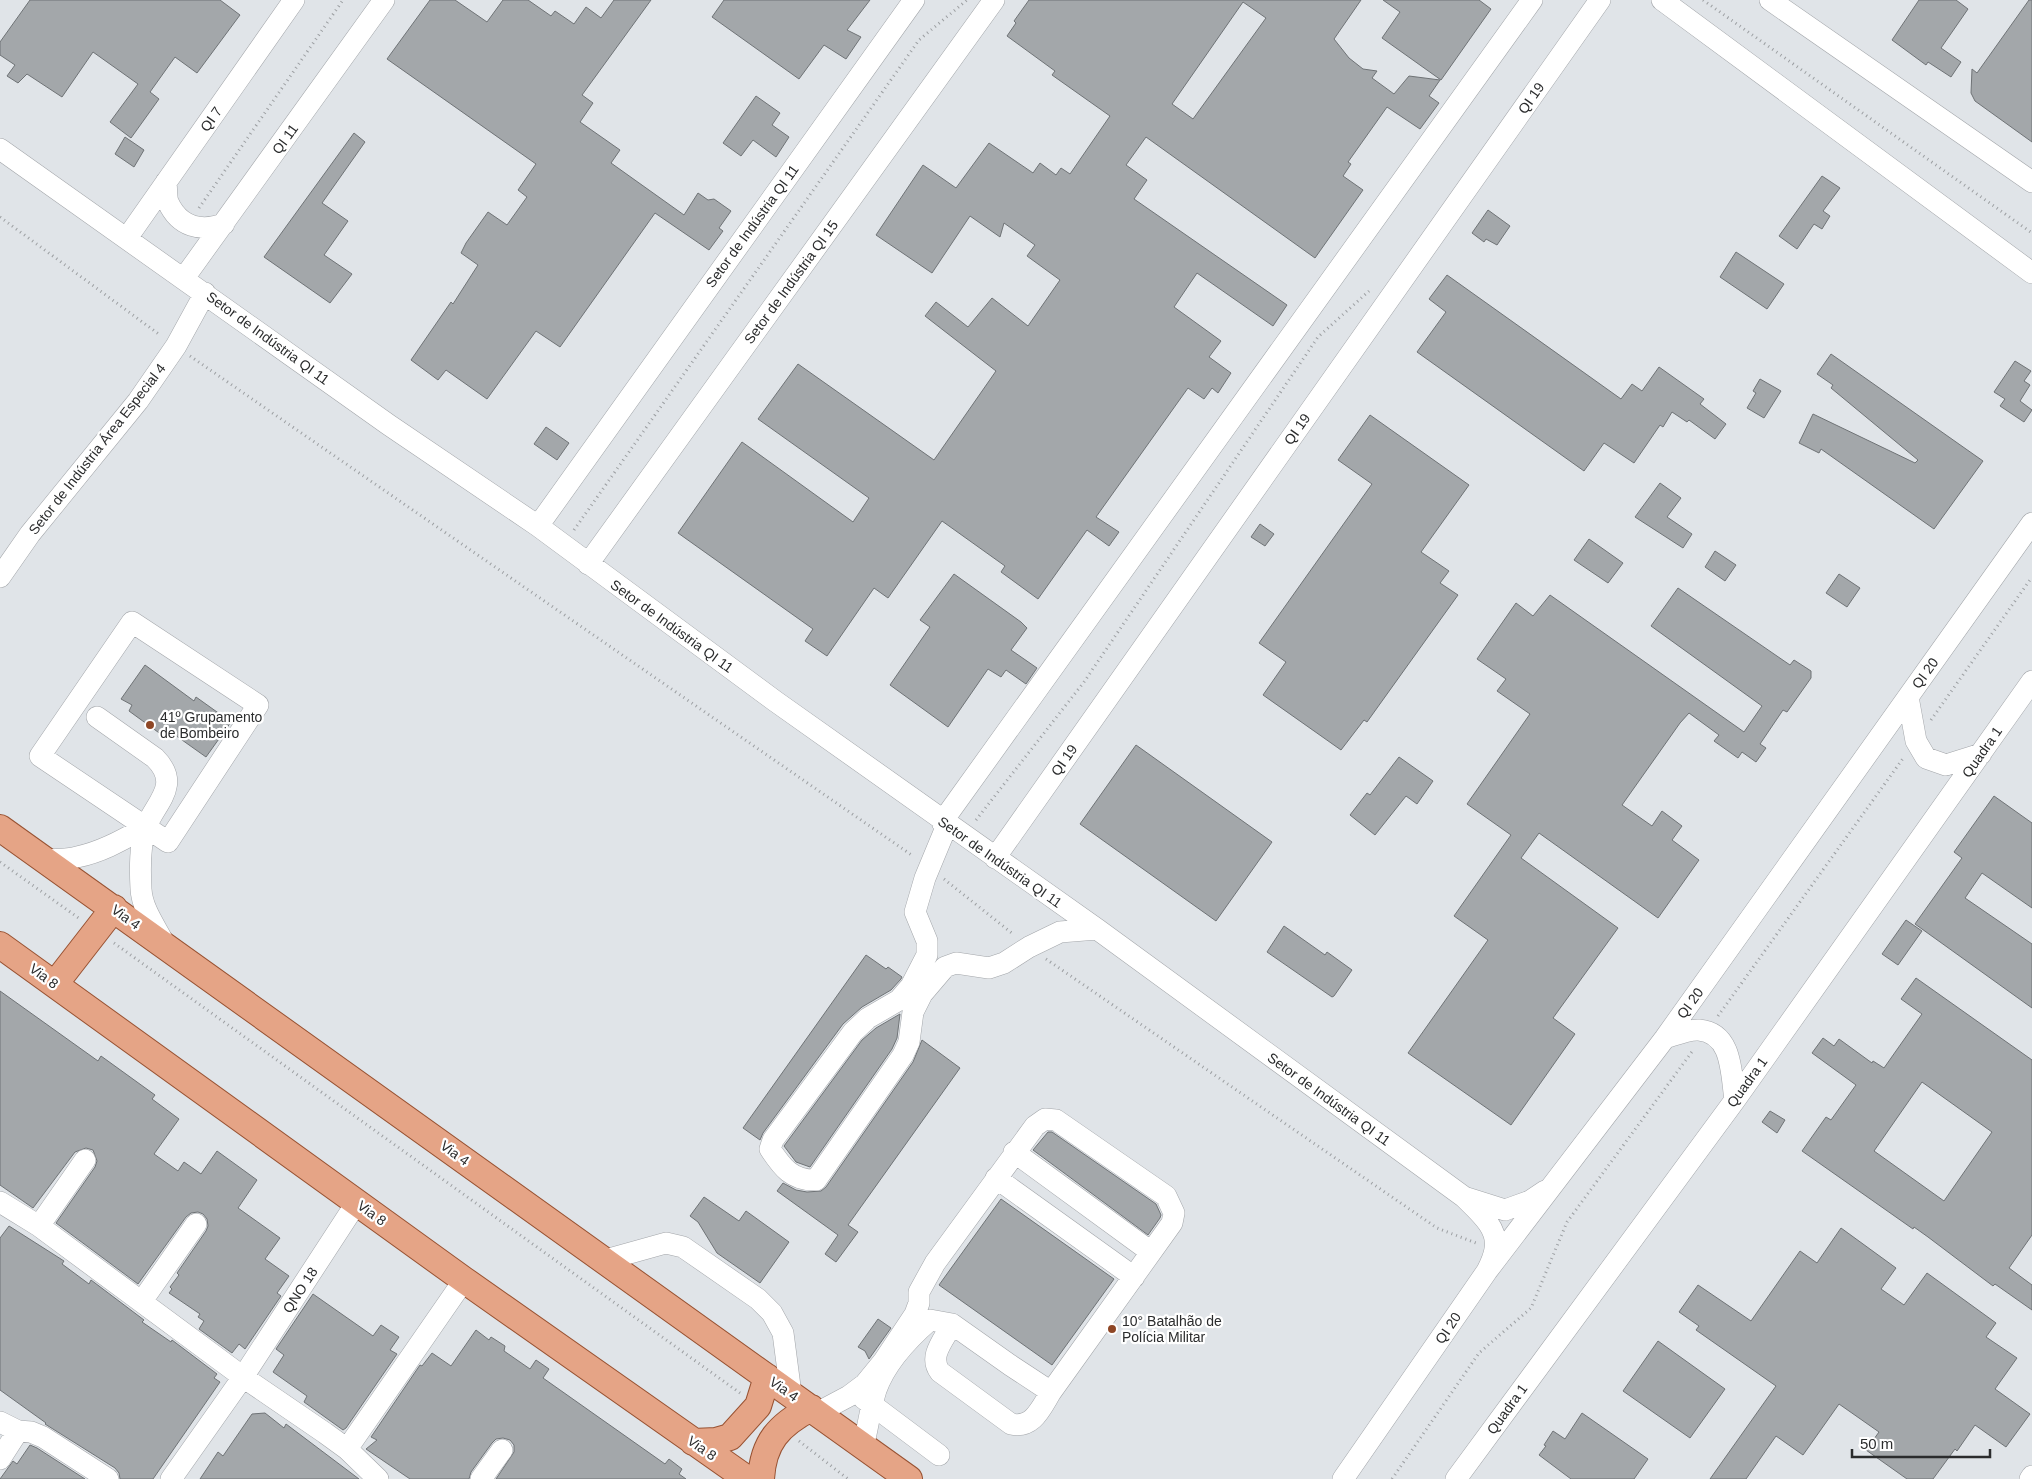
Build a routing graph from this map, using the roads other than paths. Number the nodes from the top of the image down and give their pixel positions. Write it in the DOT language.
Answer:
graph roads {
  1 [pos="294,0"];
  2 [pos="384,0"];
  3 [pos="914,0"];
  4 [pos="994,0"];
  5 [pos="1532,0"];
  6 [pos="1600,0"];
  7 [pos="1662,0"];
  8 [pos="1770,0"];
  9 [pos="0,149"];
  10 [pos="166,182"];
  11 [pos="2032,182"];
  12 [pos="224,224"];
  13 [pos="127,238"];
  14 [pos="2032,273"];
  15 [pos="184,278"];
  16 [pos="205,293"];
  17 [pos="2032,524"];
  18 [pos="538,526"];
  19 [pos="588,564"];
  20 [pos="0,577"];
  21 [pos="2032,681"];
  22 [pos="1908,696"];
  23 [pos="97,717"];
  24 [pos="1981,754"];
  25 [pos="146,827"];
  26 [pos="0,828"];
  27 [pos="951,828"];
  28 [pos="995,858"];
  29 [pos="46,860"];
  30 [pos="114,908"];
  31 [pos="1097,930"];
  32 [pos="0,945"];
  33 [pos="167,947"];
  34 [pos="55,984"];
  35 [pos="1665,1038"];
  36 [pos="1735,1100"];
  37 [pos="1014,1152"];
  38 [pos="85,1160"];
  39 [pos="996,1178"];
  40 [pos="1550,1188"];
  41 [pos="1464,1197"];
  42 [pos="358,1202"];
  43 [pos="3,1209"];
  44 [pos="196,1224"];
  45 [pos="39,1226"];
  46 [pos="1151,1252"];
  47 [pos="605,1260"];
  48 [pos="1487,1272"];
  49 [pos="1134,1277"];
  50 [pos="464,1280"];
  51 [pos="142,1301"];
  52 [pos="952,1324"];
  53 [pos="243,1377"];
  54 [pos="767,1377"];
  55 [pos="855,1392"];
  56 [pos="1051,1392"];
  57 [pos="806,1405"];
  58 [pos="872,1406"];
  59 [pos="9,1427"];
  60 [pos="693,1442"];
  61 [pos="864,1447"];
  62 [pos="347,1449"];
  63 [pos="502,1450"];
  64 [pos="939,1455"];
  65 [pos="0,1459"];
  66 [pos="108,1479"];
  67 [pos="171,1479"];
  68 [pos="378,1479"];
  69 [pos="480,1479"];
  70 [pos="747,1479"];
  71 [pos="761,1479"];
  72 [pos="909,1479"];
  73 [pos="1343,1479"];
  74 [pos="1456,1479"];
  1 -- 10 [label="street, QI 7"];
  2 -- 12 [label="street, QI 11"];
  3 -- 18 [label="street, Setor de Indústria QI 11"];
  4 -- 19 [label="street, Setor de Indústria QI 15"];
  5 -- 27 [label="street"];
  6 -- 28 [label="street, QI 19"];
  7 -- 14 [label="street"];
  8 -- 11 [label="street"];
  9 -- 13 [label="street, Setor de Indústria QI 11"];
  10 -- 12 [label="street"];
  10 -- 13 [label="street, QI 7"];
  12 -- 15 [label="street, QI 11"];
  13 -- 15 [label="street, Setor de Indústria QI 11"];
  15 -- 16 [label="street, Setor de Indústria QI 11"];
  16 -- 18 [label="street, Setor de Indústria QI 11"];
  16 -- 20 [label="street, Setor de Indústria Área Especial 4"];
  17 -- 22 [label="street, QI 20"];
  18 -- 19 [label="street, Setor de Indústria QI 11"];
  19 -- 27 [label="street, Setor de Indústria QI 11"];
  21 -- 24 [label="street, Quadra 1"];
  22 -- 24 [label="street"];
  22 -- 35 [label="street, QI 20"];
  23 -- 25 [label="street"];
  24 -- 36 [label="street, Quadra 1"];
  25 -- 25 [label="street"];
  25 -- 29 [label="street"];
  25 -- 33 [label="street"];
  26 -- 29 [label="main road, Via 4"];
  27 -- 28 [label="street, Setor de Indústria QI 11"];
  27 -- 31 [label="street"];
  28 -- 31 [label="street, Setor de Indústria QI 11"];
  29 -- 30 [label="main road, Via 4"];
  30 -- 33 [label="main road, Via 4"];
  30 -- 34 [label="main road"];
  31 -- 41 [label="street, Setor de Indústria QI 11"];
  32 -- 34 [label="main road, Via 8"];
  33 -- 47 [label="main road, Via 4"];
  34 -- 42 [label="main road, Via 8"];
  35 -- 36 [label="street"];
  35 -- 40 [label="street, QI 20"];
  36 -- 74 [label="street, Quadra 1"];
  37 -- 39 [label="street"];
  37 -- 46 [label="street"];
  37 -- 46 [label="street"];
  38 -- 45 [label="street"];
  39 -- 49 [label="street"];
  39 -- 55 [label="street"];
  40 -- 41 [label="street"];
  40 -- 48 [label="street, QI 20"];
  41 -- 48 [label="street"];
  42 -- 50 [label="main road, Via 8"];
  42 -- 53 [label="street, QNO 18"];
  43 -- 45 [label="street"];
  44 -- 51 [label="street"];
  45 -- 51 [label="street"];
  46 -- 49 [label="street"];
  47 -- 54 [label="main road, Via 4"];
  47 -- 57 [label="street"];
  48 -- 73 [label="street, QI 20"];
  49 -- 56 [label="street"];
  50 -- 60 [label="main road, Via 8"];
  50 -- 62 [label="street"];
  51 -- 53 [label="street"];
  52 -- 56 [label="street"];
  52 -- 56 [label="street"];
  52 -- 58 [label="street"];
  53 -- 62 [label="street"];
  53 -- 67 [label="street, QNO 18"];
  54 -- 57 [label="main road, Via 4"];
  54 -- 60 [label="main road"];
  55 -- 57 [label="street"];
  55 -- 58 [label="street"];
  57 -- 61 [label="main road, Via 4"];
  57 -- 71 [label="main road"];
  58 -- 61 [label="street"];
  58 -- 64 [label="street"];
  59 -- 65 [label="street"];
  59 -- 66 [label="street"];
  60 -- 70 [label="main road, Via 8"];
  61 -- 72 [label="main road, Via 4"];
  62 -- 68 [label="street"];
  63 -- 69 [label="street"];
}
